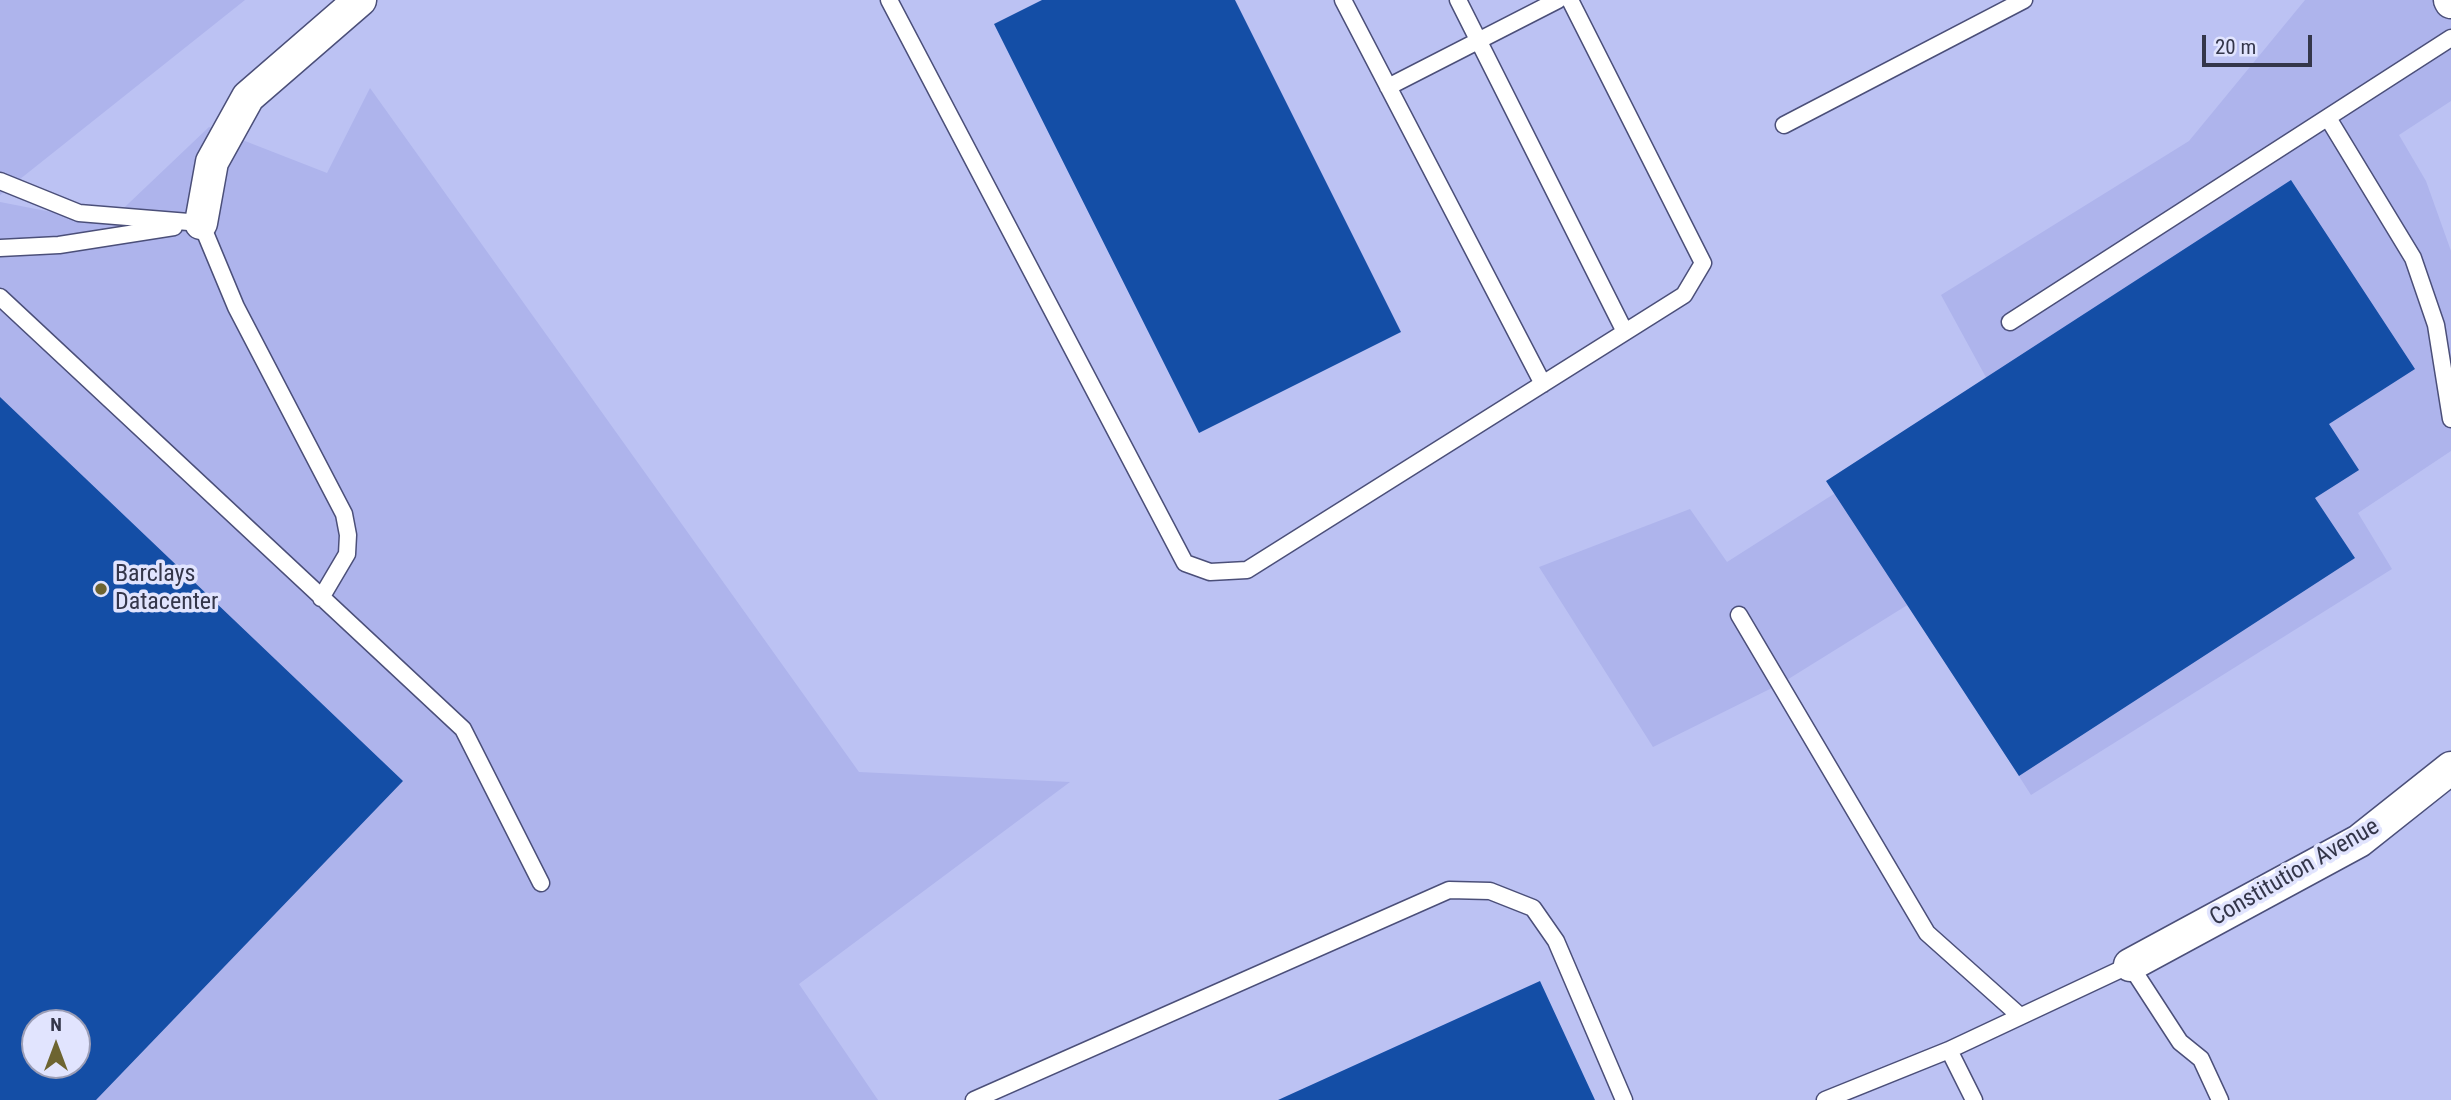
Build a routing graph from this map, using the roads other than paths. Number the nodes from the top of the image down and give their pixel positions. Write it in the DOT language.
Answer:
graph roads {
  1 [pos="360,0"];
  2 [pos="889,0"];
  3 [pos="1343,0"];
  4 [pos="1458,0"];
  5 [pos="1558,0"];
  6 [pos="1570,0"];
  7 [pos="2024,0"];
  8 [pos="2451,38"];
  9 [pos="1478,41"];
  10 [pos="1388,87"];
  11 [pos="2328,118"];
  12 [pos="1784,125"];
  13 [pos="0,181"];
  14 [pos="201,223"];
  15 [pos="0,248"];
  16 [pos="0,296"];
  17 [pos="2010,322"];
  18 [pos="1625,332"];
  19 [pos="1542,384"];
  20 [pos="2451,419"];
  21 [pos="321,598"];
  22 [pos="1739,615"];
  23 [pos="2451,768"];
  24 [pos="541,883"];
  25 [pos="2130,965"];
  26 [pos="2020,1016"];
  27 [pos="1949,1050"];
  28 [pos="974,1100"];
  29 [pos="1624,1100"];
  30 [pos="1825,1100"];
  31 [pos="1974,1100"];
  32 [pos="2220,1100"];
  1 -- 14 [label="street"];
  2 -- 19 [label="lane"];
  3 -- 10 [label="lane"];
  4 -- 9 [label="lane"];
  5 -- 9 [label="lane"];
  6 -- 18 [label="lane"];
  7 -- 12 [label="lane"];
  8 -- 11 [label="lane"];
  9 -- 10 [label="lane"];
  9 -- 18 [label="lane"];
  10 -- 19 [label="lane"];
  11 -- 17 [label="lane"];
  11 -- 20 [label="lane"];
  13 -- 14 [label="lane"];
  14 -- 15 [label="lane"];
  14 -- 21 [label="lane"];
  16 -- 21 [label="lane"];
  18 -- 19 [label="lane"];
  21 -- 24 [label="lane"];
  22 -- 26 [label="lane"];
  23 -- 25 [label="street, Constitution Avenue"];
  25 -- 26 [label="lane"];
  25 -- 32 [label="lane"];
  26 -- 27 [label="lane"];
  27 -- 30 [label="lane"];
  27 -- 31 [label="lane"];
  28 -- 29 [label="lane"];
}
